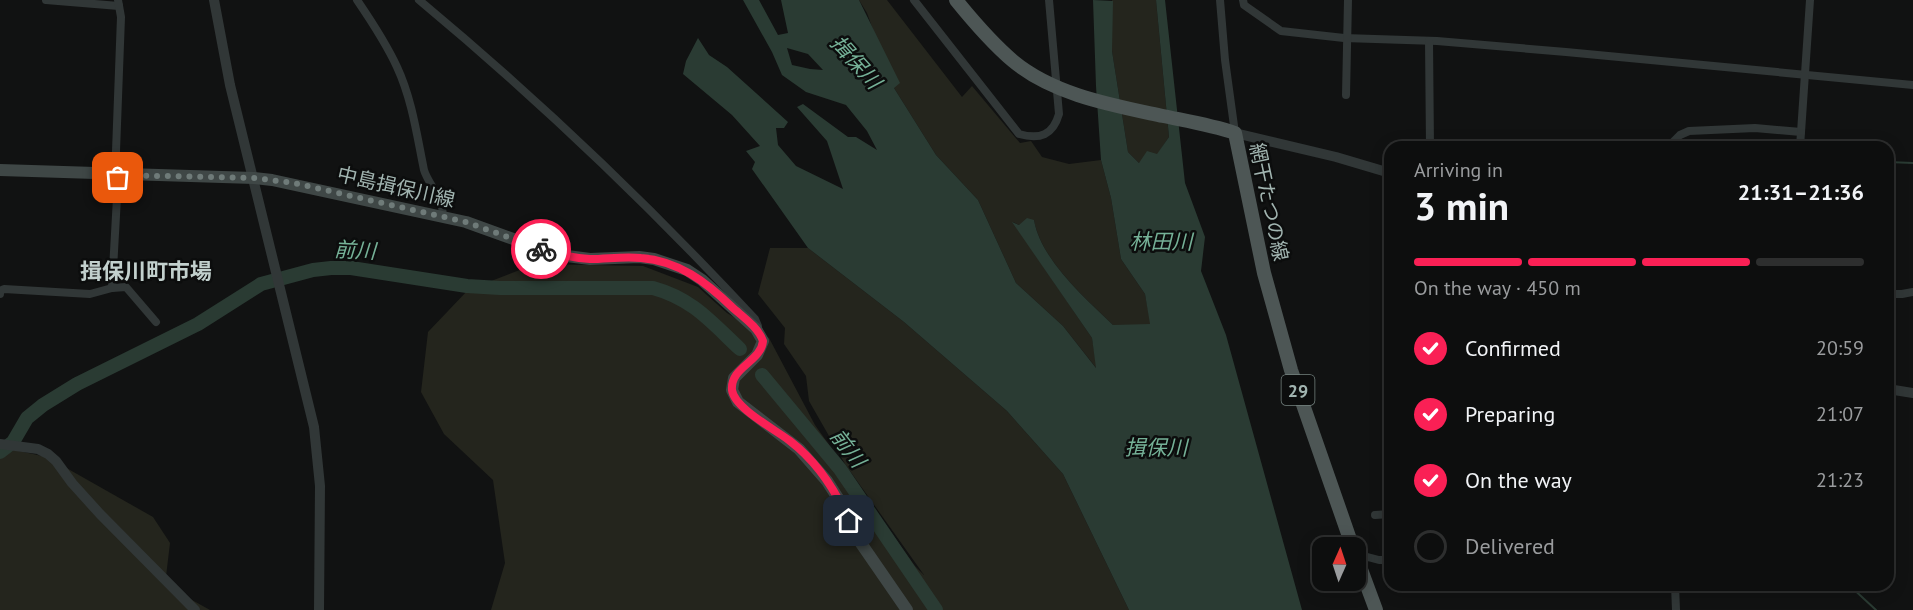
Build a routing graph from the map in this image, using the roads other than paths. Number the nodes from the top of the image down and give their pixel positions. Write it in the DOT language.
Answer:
graph roads {
  1 [pos="46,0"];
  2 [pos="214,0"];
  3 [pos="357,0"];
  4 [pos="419,0"];
  5 [pos="914,0"];
  6 [pos="956,0"];
  7 [pos="1048,0"];
  8 [pos="1220,0"];
  9 [pos="1243,0"];
  10 [pos="1348,0"];
  11 [pos="1810,0"];
  12 [pos="118,3"];
  13 [pos="1347,38"];
  14 [pos="1429,41"];
  15 [pos="1805,76"];
  16 [pos="1913,85"];
  17 [pos="1061,88"];
  18 [pos="1346,95"];
  19 [pos="1232,132"];
  20 [pos="1801,132"];
  21 [pos="1430,141"];
  22 [pos="1674,141"];
  23 [pos="1800,141"];
  24 [pos="0,170"];
  25 [pos="1384,171"];
  26 [pos="117,175"];
  27 [pos="254,178"];
  28 [pos="442,216"];
  29 [pos="112,288"];
  30 [pos="1913,292"];
  31 [pos="0,294"];
  32 [pos="1894,294"];
  33 [pos="156,322"];
  34 [pos="756,329"];
  35 [pos="1894,390"];
  36 [pos="1913,393"];
  37 [pos="0,444"];
  38 [pos="1384,514"];
  39 [pos="1375,515"];
  40 [pos="1349,537"];
  41 [pos="1366,557"];
  42 [pos="1384,560"];
  43 [pos="1366,582"];
  44 [pos="1675,591"];
  45 [pos="195,610"];
  46 [pos="319,610"];
  47 [pos="907,610"];
  48 [pos="1376,610"];
  49 [pos="1676,610"];
  1 -- 12 [label="street"];
  2 -- 27 [label="street"];
  3 -- 28 [label="street"];
  4 -- 34 [label="street"];
  5 -- 17 [label="street"];
  6 -- 17 [label="main road, 網干たつの線"];
  7 -- 17 [label="street"];
  8 -- 19 [label="street"];
  9 -- 13 [label="street"];
  10 -- 13 [label="street"];
  11 -- 15 [label="street"];
  12 -- 26 [label="street"];
  13 -- 14 [label="street"];
  13 -- 18 [label="street"];
  14 -- 15 [label="street"];
  14 -- 21 [label="street"];
  15 -- 16 [label="street"];
  15 -- 20 [label="street"];
  17 -- 19 [label="main road, 網干たつの線"];
  19 -- 25 [label="street"];
  19 -- 40 [label="main road, 網干たつの線 / 29"];
  20 -- 22 [label="street"];
  20 -- 23 [label="street"];
  24 -- 26 [label="main road, 中島揖保川線"];
  26 -- 27 [label="main road, 中島揖保川線"];
  26 -- 29 [label="street"];
  27 -- 28 [label="main road, 中島揖保川線"];
  27 -- 46 [label="street"];
  28 -- 34 [label="main road, 中島揖保川線"];
  29 -- 31 [label="street"];
  29 -- 33 [label="street"];
  30 -- 32 [label="street"];
  34 -- 47 [label="main road"];
  35 -- 36 [label="street"];
  37 -- 45 [label="street"];
  38 -- 39 [label="street"];
  41 -- 42 [label="street"];
  43 -- 48 [label="main road"];
  44 -- 49 [label="street"];
}
